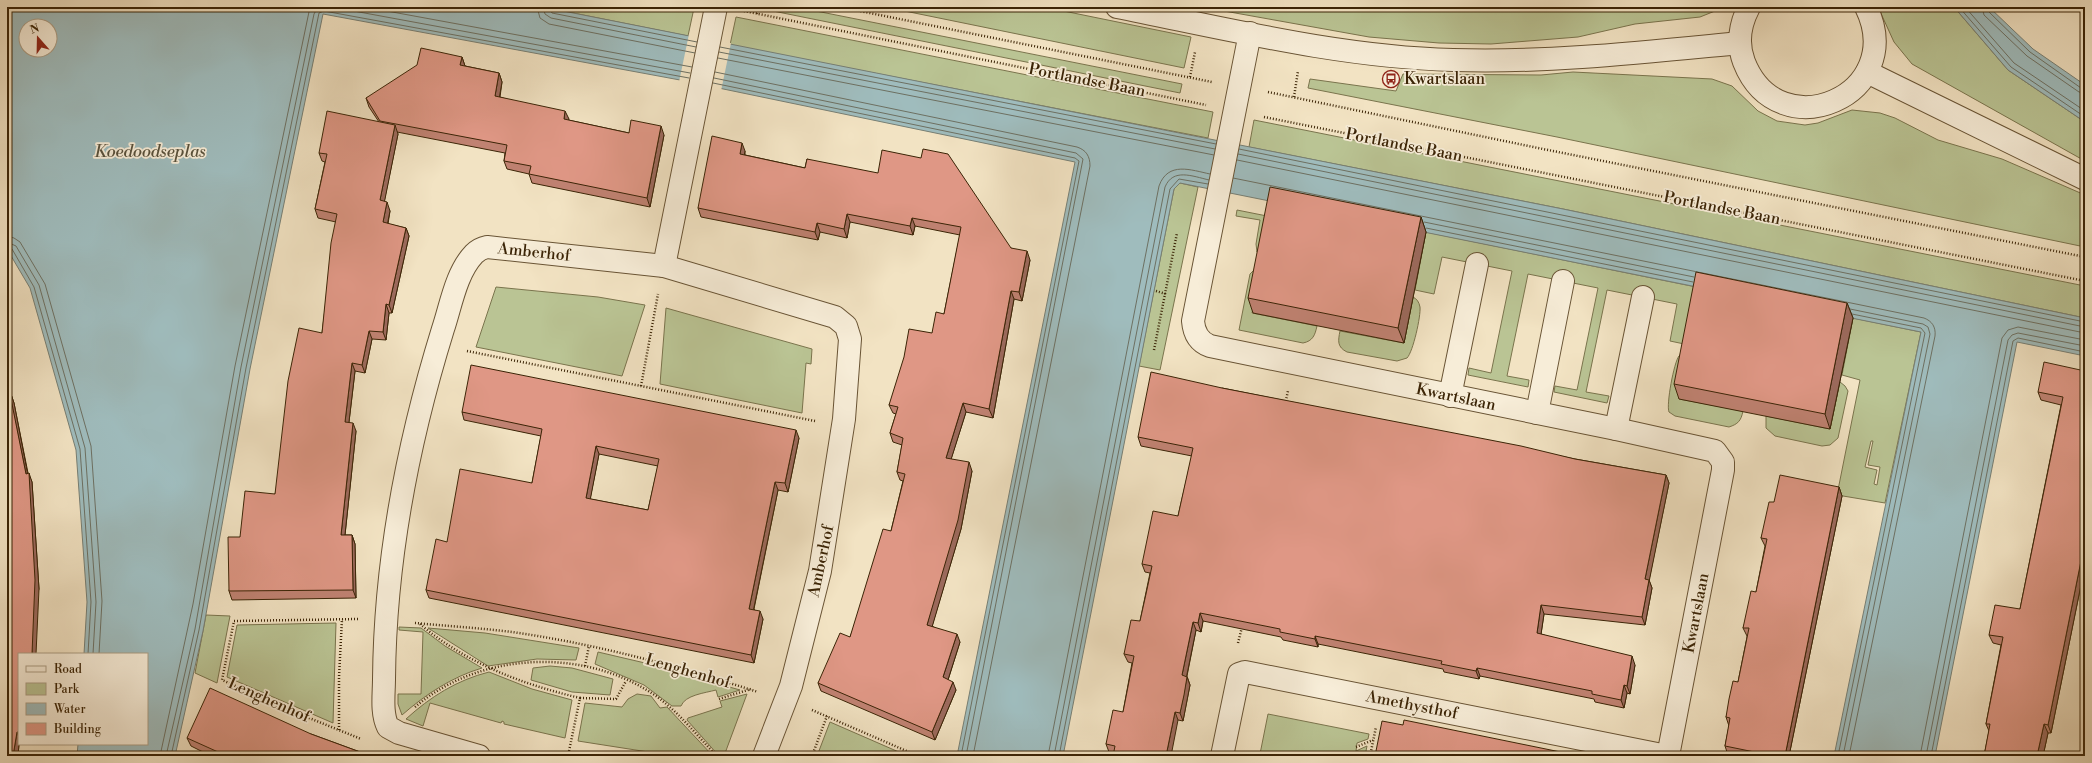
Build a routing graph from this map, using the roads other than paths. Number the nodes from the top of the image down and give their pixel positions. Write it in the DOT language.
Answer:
graph roads {
  1 [pos="1117,7"];
  2 [pos="1749,7"];
  3 [pos="1866,7"];
  4 [pos="715,14"];
  5 [pos="1250,33"];
  6 [pos="1740,43"];
  7 [pos="1867,72"];
  8 [pos="2085,179"];
  9 [pos="1477,264"];
  10 [pos="664,266"];
  11 [pos="1563,281"];
  12 [pos="1643,297"];
  13 [pos="1450,396"];
  14 [pos="1537,413"];
  15 [pos="1616,429"];
  16 [pos="479,756"];
  17 [pos="764,756"];
  18 [pos="1222,756"];
  19 [pos="1667,756"];
  1 -- 5 [label="street"];
  2 -- 6 [label="street"];
  3 -- 7 [label="street"];
  4 -- 10 [label="street"];
  5 -- 6 [label="street"];
  5 -- 13 [label="street, Kwartslaan"];
  6 -- 7 [label="street"];
  7 -- 8 [label="street"];
  9 -- 13 [label="street"];
  10 -- 16 [label="street, Amberhof"];
  10 -- 17 [label="street, Amberhof"];
  11 -- 14 [label="street"];
  12 -- 15 [label="street"];
  13 -- 14 [label="street, Kwartslaan"];
  14 -- 15 [label="street, Kwartslaan"];
  15 -- 19 [label="street, Kwartslaan"];
  18 -- 19 [label="street, Amethysthof"];
}
